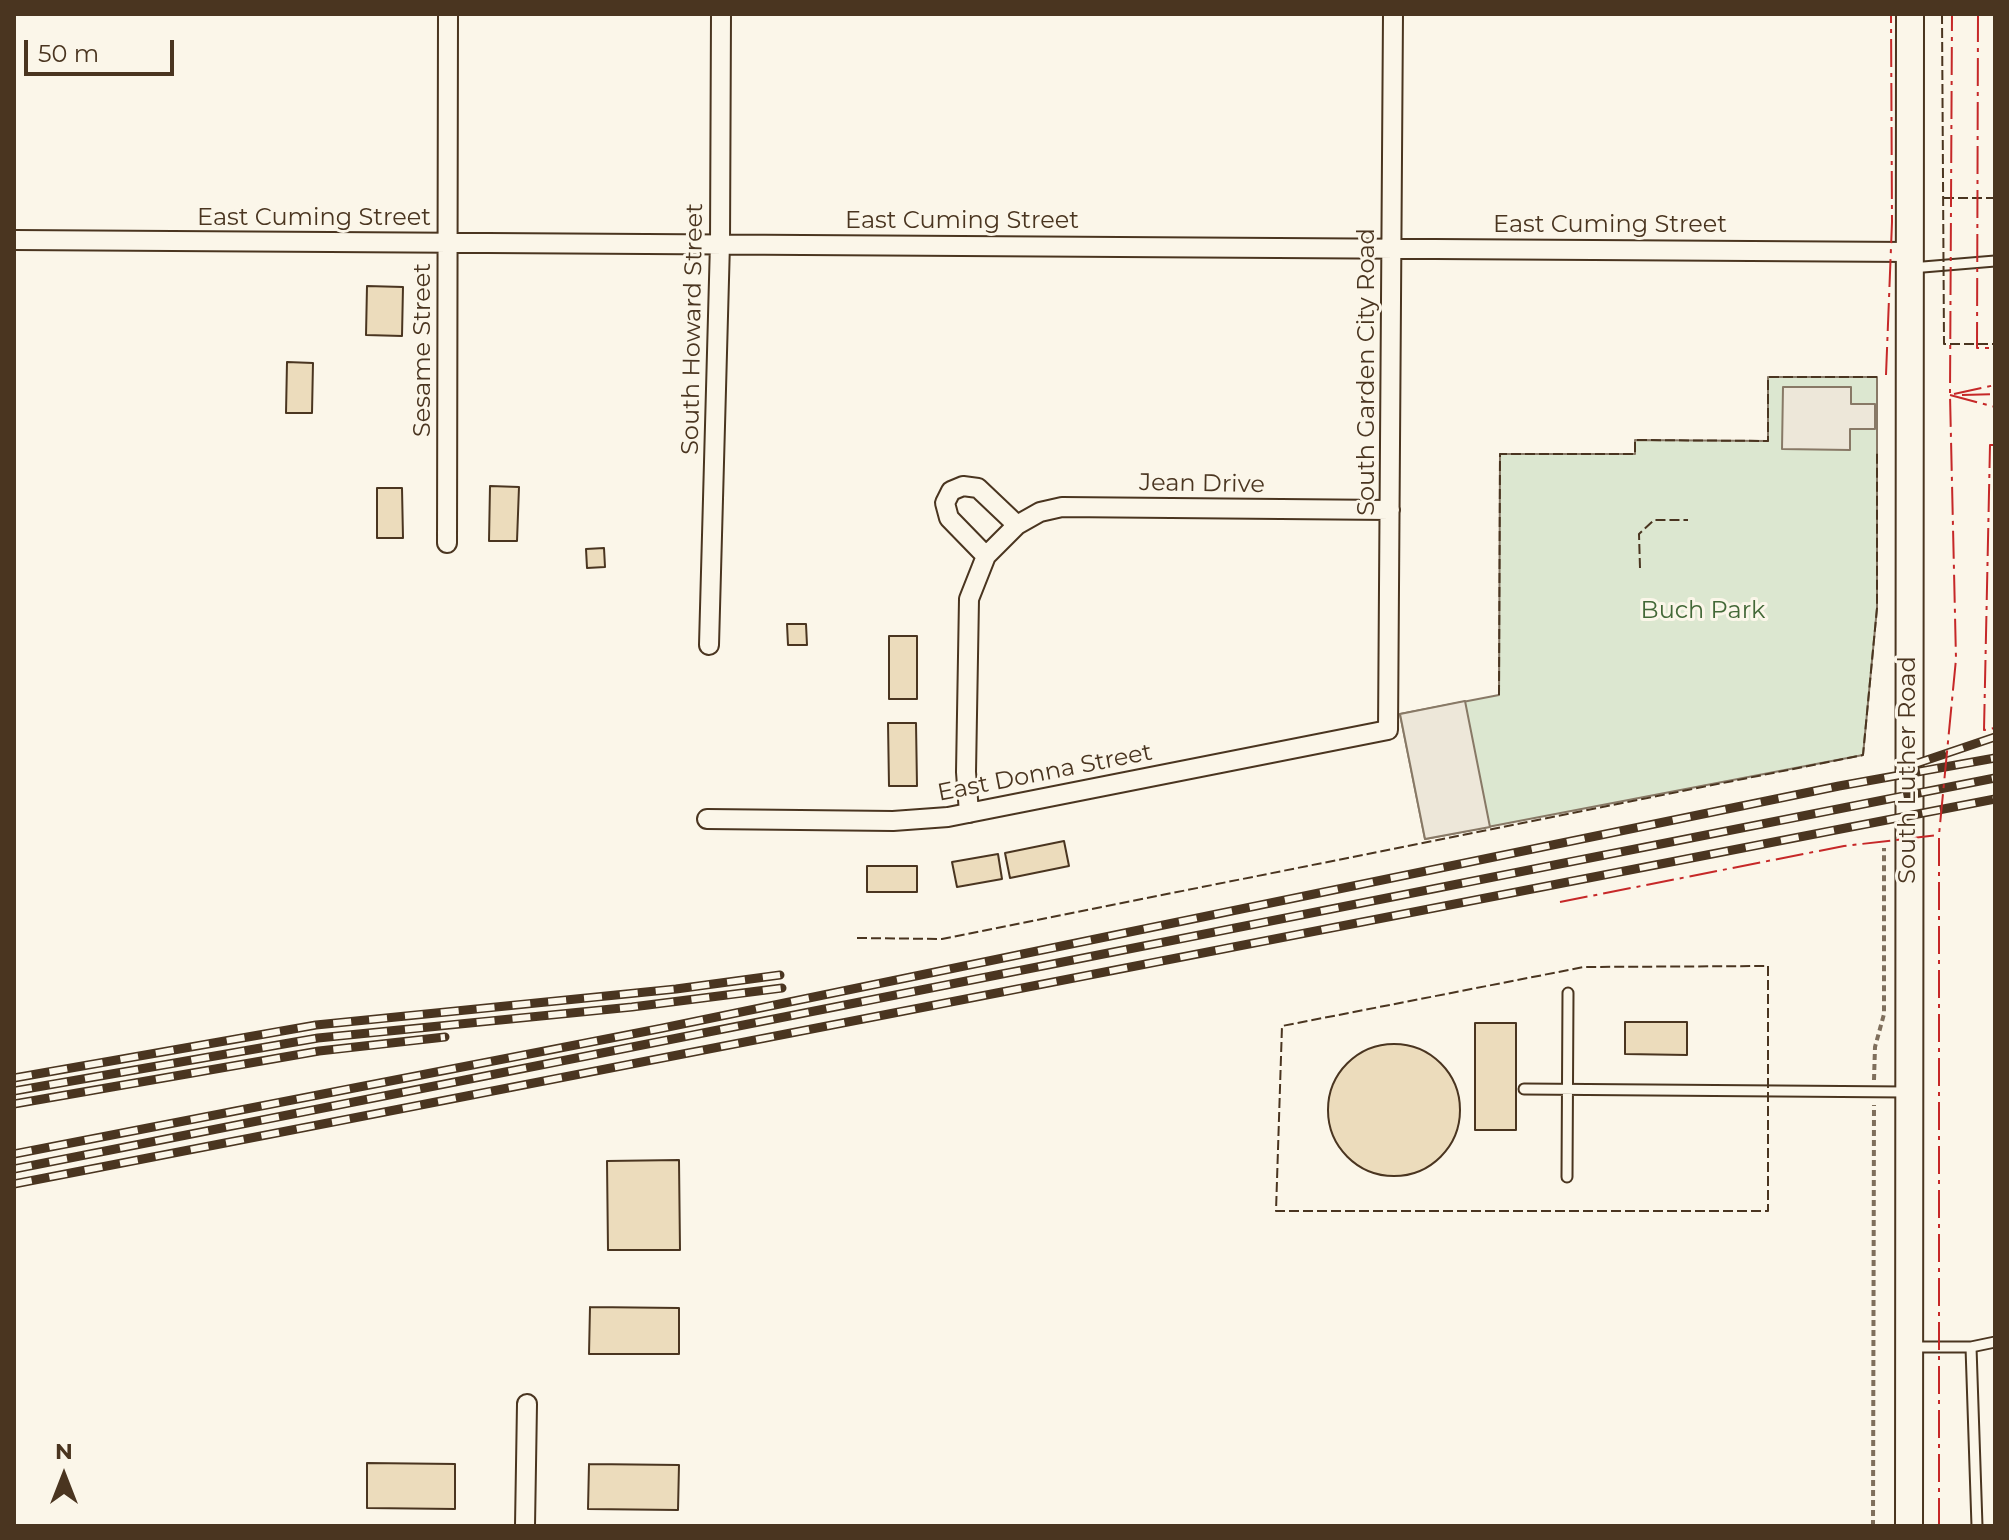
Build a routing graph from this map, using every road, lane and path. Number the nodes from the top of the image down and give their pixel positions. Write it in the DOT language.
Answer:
graph roads {
  1 [pos="448,14"];
  2 [pos="721,14"];
  3 [pos="1393,14"];
  4 [pos="1910,14"];
  5 [pos="14,240"];
  6 [pos="448,242"];
  7 [pos="720,243"];
  8 [pos="1392,248"];
  9 [pos="1909,260"];
  10 [pos="1995,261"];
  11 [pos="1390,510"];
  12 [pos="1017,525"];
  13 [pos="447,543"];
  14 [pos="986,556"];
  15 [pos="709,645"];
  16 [pos="1388,730"];
  17 [pos="969,813"];
  18 [pos="707,819"];
  19 [pos="1884,848"];
  20 [pos="1568,993"];
  21 [pos="1524,1089"];
  22 [pos="1568,1090"];
  23 [pos="1874,1092"];
  24 [pos="1909,1092"];
  25 [pos="1567,1177"];
  26 [pos="1995,1342"];
  27 [pos="1909,1347"];
  28 [pos="1971,1347"];
  29 [pos="527,1404"];
  30 [pos="525,1526"];
  31 [pos="1873,1526"];
  32 [pos="1909,1526"];
  33 [pos="1977,1526"];
  1 -- 6 [label="street, Sesame Street"];
  2 -- 7 [label="street, South Howard Street"];
  3 -- 8 [label="street, South Garden City Road"];
  4 -- 9 [label="street, South Luther Road"];
  5 -- 6 [label="street, East Cuming Street"];
  6 -- 7 [label="street, East Cuming Street"];
  6 -- 13 [label="street, Sesame Street"];
  7 -- 8 [label="street, East Cuming Street"];
  7 -- 15 [label="street, South Howard Street"];
  8 -- 9 [label="street, East Cuming Street"];
  8 -- 11 [label="street, South Garden City Road"];
  9 -- 10 [label="lane"];
  9 -- 24 [label="street, South Luther Road"];
  11 -- 12 [label="street, Jean Drive"];
  11 -- 16 [label="street, South Garden City Road"];
  12 -- 14 [label="street, Jean Drive"];
  12 -- 14 [label="street"];
  14 -- 17 [label="street, Jean Drive"];
  16 -- 17 [label="street, East Donna Street"];
  17 -- 18 [label="street, East Donna Street"];
  19 -- 23 [label="path"];
  20 -- 22 [label="lane"];
  21 -- 22 [label="lane"];
  22 -- 23 [label="lane"];
  22 -- 25 [label="lane"];
  23 -- 24 [label="lane"];
  23 -- 31 [label="path"];
  24 -- 27 [label="street, South Luther Road"];
  26 -- 28 [label="lane"];
  27 -- 28 [label="lane"];
  27 -- 32 [label="street, South Luther Road"];
  28 -- 33 [label="lane"];
  29 -- 30 [label="street"];
}
